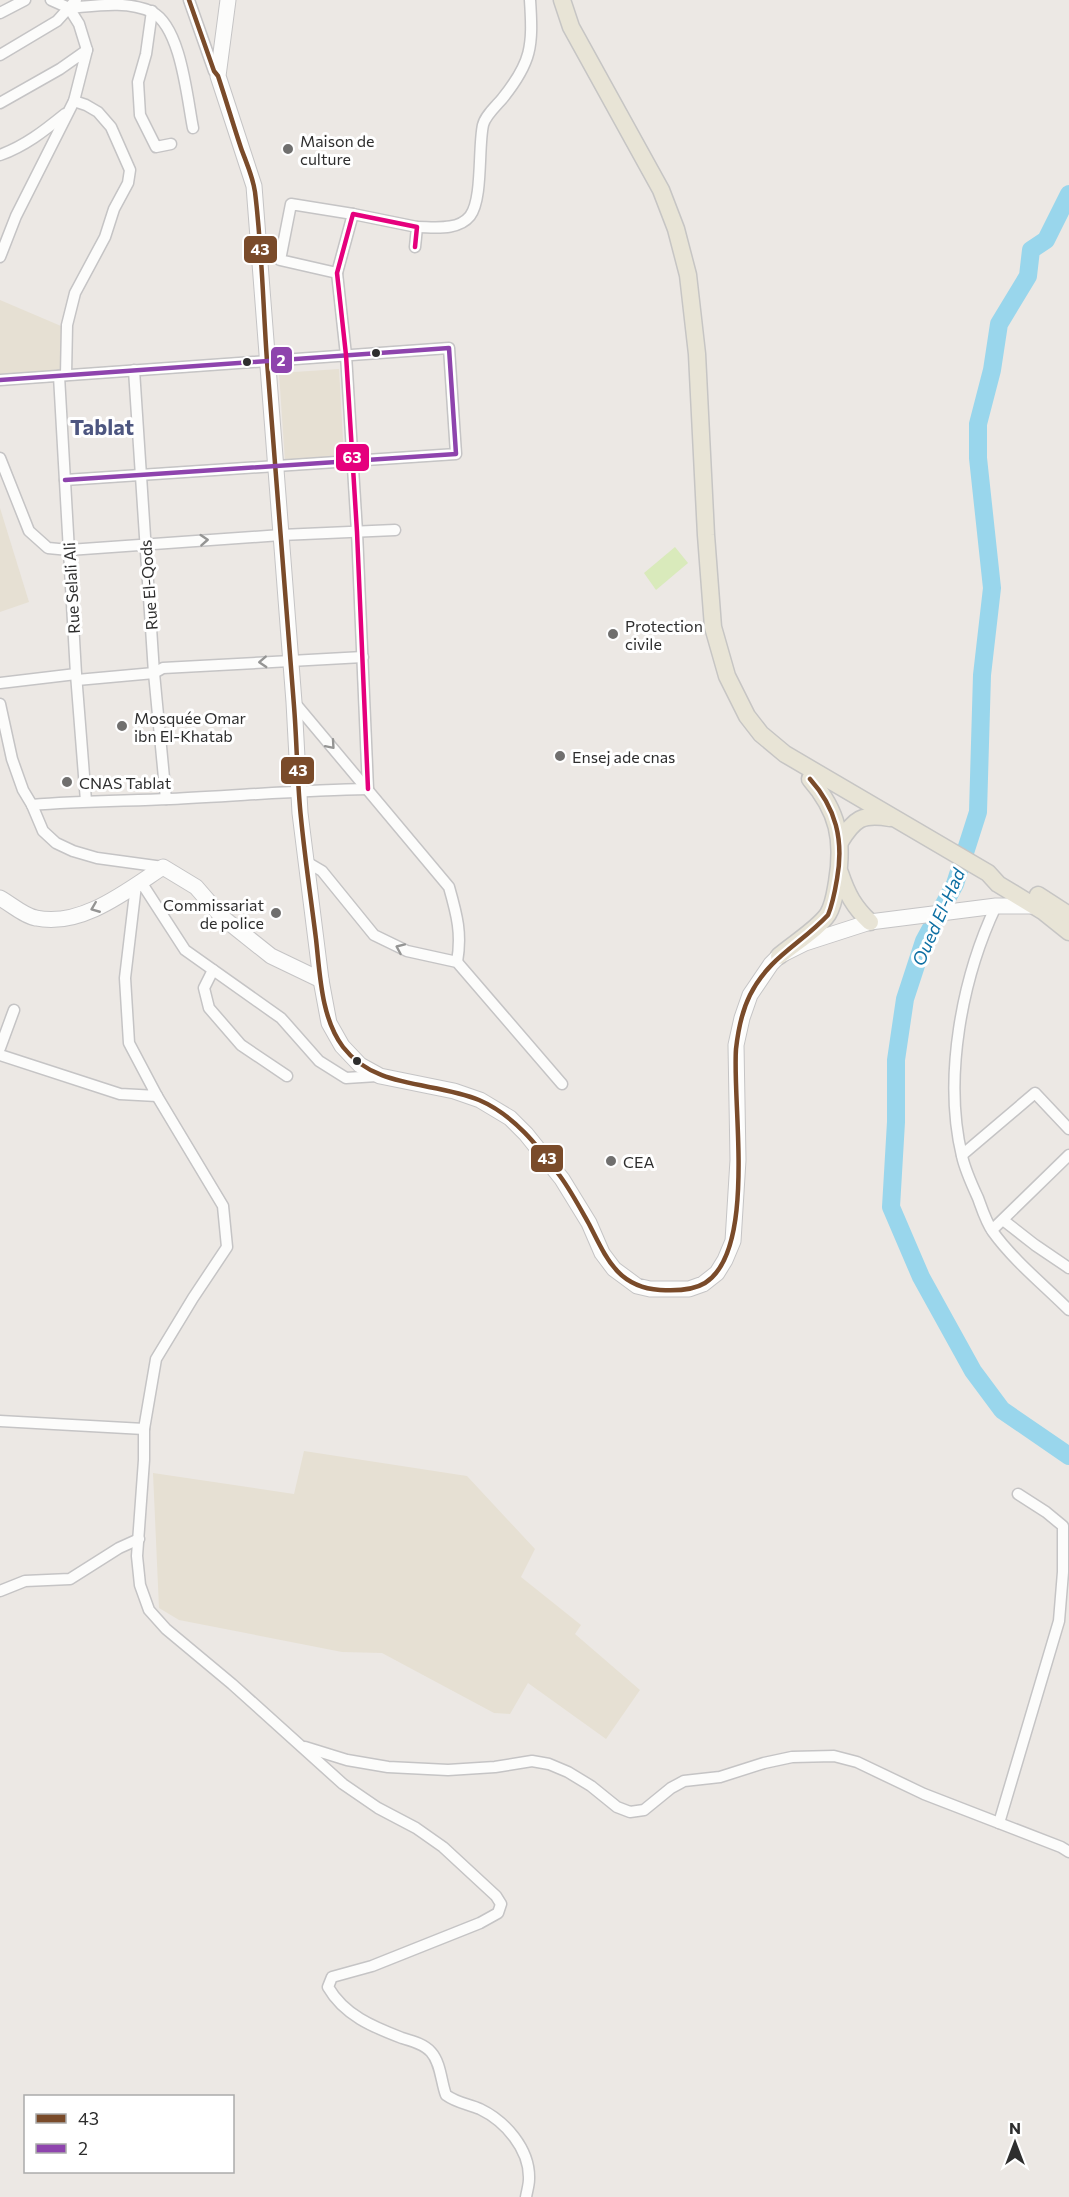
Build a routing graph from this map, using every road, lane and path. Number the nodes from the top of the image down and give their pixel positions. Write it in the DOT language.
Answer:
graph roads {
  1 [pos="25,0"];
  2 [pos="51,0"];
  3 [pos="189,0"];
  4 [pos="228,0"];
  5 [pos="530,0"];
  6 [pos="562,0"];
  7 [pos="72,4"];
  8 [pos="152,11"];
  9 [pos="0,13"];
  10 [pos="87,50"];
  11 [pos="0,55"];
  12 [pos="218,76"];
  13 [pos="74,101"];
  14 [pos="0,102"];
  15 [pos="67,112"];
  16 [pos="193,128"];
  17 [pos="171,144"];
  18 [pos="0,155"];
  19 [pos="353,214"];
  20 [pos="417,227"];
  21 [pos="415,247"];
  22 [pos="0,257"];
  23 [pos="261,258"];
  24 [pos="280,260"];
  25 [pos="337,273"];
  26 [pos="345,355"];
  27 [pos="267,361"];
  28 [pos="134,370"];
  29 [pos="63,375"];
  30 [pos="0,380"];
  31 [pos="0,458"];
  32 [pos="351,461"];
  33 [pos="277,466"];
  34 [pos="141,476"];
  35 [pos="64,480"];
  36 [pos="395,530"];
  37 [pos="357,532"];
  38 [pos="281,535"];
  39 [pos="145,544"];
  40 [pos="69,550"];
  41 [pos="363,657"];
  42 [pos="290,661"];
  43 [pos="154,673"];
  44 [pos="77,677"];
  45 [pos="0,683"];
  46 [pos="294,702"];
  47 [pos="0,704"];
  48 [pos="785,754"];
  49 [pos="810,779"];
  50 [pos="368,789"];
  51 [pos="299,790"];
  52 [pos="166,799"];
  53 [pos="86,801"];
  54 [pos="32,805"];
  55 [pos="868,816"];
  56 [pos="896,820"];
  57 [pos="922,835"];
  58 [pos="840,842"];
  59 [pos="305,861"];
  60 [pos="163,867"];
  61 [pos="839,870"];
  62 [pos="994,879"];
  63 [pos="138,884"];
  64 [pos="0,898"];
  65 [pos="996,906"];
  66 [pos="1036,906"];
  67 [pos="973,909"];
  68 [pos="870,922"];
  69 [pos="1069,927"];
  70 [pos="779,956"];
  71 [pos="457,962"];
  72 [pos="213,970"];
  73 [pos="321,980"];
  74 [pos="14,1010"];
  75 [pos="0,1048"];
  76 [pos="0,1055"];
  77 [pos="287,1076"];
  78 [pos="380,1076"];
  79 [pos="562,1084"];
  80 [pos="157,1096"];
  81 [pos="1069,1129"];
  82 [pos="962,1155"];
  83 [pos="1069,1155"];
  84 [pos="1003,1220"];
  85 [pos="992,1230"];
  86 [pos="1069,1268"];
  87 [pos="1069,1310"];
  88 [pos="0,1421"];
  89 [pos="144,1429"];
  90 [pos="1018,1494"];
  91 [pos="139,1539"];
  92 [pos="0,1591"];
  93 [pos="303,1747"];
  94 [pos="999,1823"];
  95 [pos="1069,1852"];
  96 [pos="526,2197"];
  1 -- 9 [label="street"];
  2 -- 7 [label="street"];
  3 -- 12 [label="street"];
  4 -- 12 [label="main road"];
  5 -- 20 [label="street"];
  6 -- 48 [label="main road"];
  7 -- 8 [label="street"];
  7 -- 10 [label="street"];
  7 -- 11 [label="street"];
  8 -- 16 [label="street"];
  8 -- 17 [label="street"];
  10 -- 13 [label="street"];
  10 -- 14 [label="street"];
  12 -- 23 [label="main road"];
  13 -- 15 [label="street"];
  13 -- 29 [label="street, Rue Selali Ali"];
  15 -- 18 [label="street"];
  15 -- 22 [label="street"];
  19 -- 20 [label="street"];
  19 -- 24 [label="street"];
  19 -- 25 [label="street"];
  20 -- 21 [label="street"];
  23 -- 24 [label="street"];
  23 -- 27 [label="main road"];
  24 -- 25 [label="street"];
  25 -- 26 [label="street"];
  26 -- 27 [label="street"];
  26 -- 32 [label="street"];
  26 -- 32 [label="street"];
  27 -- 28 [label="street"];
  27 -- 33 [label="main road"];
  28 -- 29 [label="street"];
  28 -- 34 [label="street, Rue El-Qods"];
  29 -- 30 [label="street"];
  29 -- 35 [label="street, Rue Selali Ali"];
  31 -- 40 [label="street"];
  32 -- 33 [label="street"];
  32 -- 37 [label="street"];
  33 -- 34 [label="street"];
  33 -- 38 [label="main road"];
  34 -- 35 [label="street"];
  34 -- 39 [label="street, Rue El-Qods"];
  35 -- 40 [label="street, Rue Selali Ali"];
  36 -- 37 [label="street"];
  37 -- 38 [label="street"];
  37 -- 41 [label="street"];
  39 -- 38 [label="street, one-way"];
  38 -- 42 [label="main road"];
  39 -- 40 [label="street"];
  39 -- 43 [label="street, Rue El-Qods"];
  40 -- 44 [label="street, Rue Selali Ali"];
  41 -- 42 [label="street"];
  41 -- 50 [label="street"];
  42 -- 43 [label="street, one-way"];
  42 -- 46 [label="main road"];
  43 -- 44 [label="street"];
  43 -- 52 [label="street, Rue El-Qods"];
  44 -- 45 [label="street"];
  44 -- 53 [label="street, Rue Selali Ali"];
  46 -- 50 [label="street, one-way"];
  46 -- 51 [label="main road"];
  47 -- 54 [label="street"];
  48 -- 49 [label="main road"];
  48 -- 56 [label="main road"];
  49 -- 55 [label="main road"];
  49 -- 58 [label="main road"];
  50 -- 51 [label="street"];
  50 -- 71 [label="street"];
  51 -- 52 [label="street"];
  51 -- 59 [label="main road"];
  52 -- 53 [label="street"];
  53 -- 54 [label="street"];
  54 -- 60 [label="street"];
  55 -- 56 [label="main road"];
  55 -- 57 [label="main road"];
  55 -- 58 [label="main road"];
  56 -- 57 [label="main road"];
  57 -- 62 [label="main road"];
  58 -- 61 [label="main road"];
  71 -- 59 [label="street, one-way"];
  59 -- 73 [label="main road"];
  60 -- 63 [label="main road"];
  60 -- 73 [label="main road"];
  61 -- 68 [label="main road"];
  61 -- 70 [label="main road"];
  62 -- 66 [label="main road"];
  62 -- 67 [label="main road"];
  62 -- 69 [label="main road"];
  63 -- 64 [label="main road, one-way"];
  63 -- 72 [label="street"];
  63 -- 80 [label="street"];
  65 -- 66 [label="main road"];
  65 -- 67 [label="main road"];
  65 -- 82 [label="street"];
  66 -- 69 [label="main road"];
  67 -- 68 [label="main road"];
  68 -- 70 [label="main road"];
  70 -- 78 [label="main road"];
  71 -- 79 [label="street"];
  72 -- 77 [label="street"];
  72 -- 78 [label="street"];
  73 -- 78 [label="main road"];
  74 -- 75 [label="street"];
  76 -- 80 [label="street"];
  80 -- 89 [label="street"];
  81 -- 82 [label="street"];
  82 -- 85 [label="street"];
  83 -- 84 [label="street"];
  84 -- 85 [label="street"];
  84 -- 86 [label="street"];
  85 -- 87 [label="street"];
  88 -- 89 [label="street"];
  89 -- 91 [label="street"];
  90 -- 94 [label="street"];
  91 -- 92 [label="street"];
  91 -- 93 [label="street"];
  93 -- 94 [label="street"];
  93 -- 96 [label="street"];
  94 -- 95 [label="street"];
}
